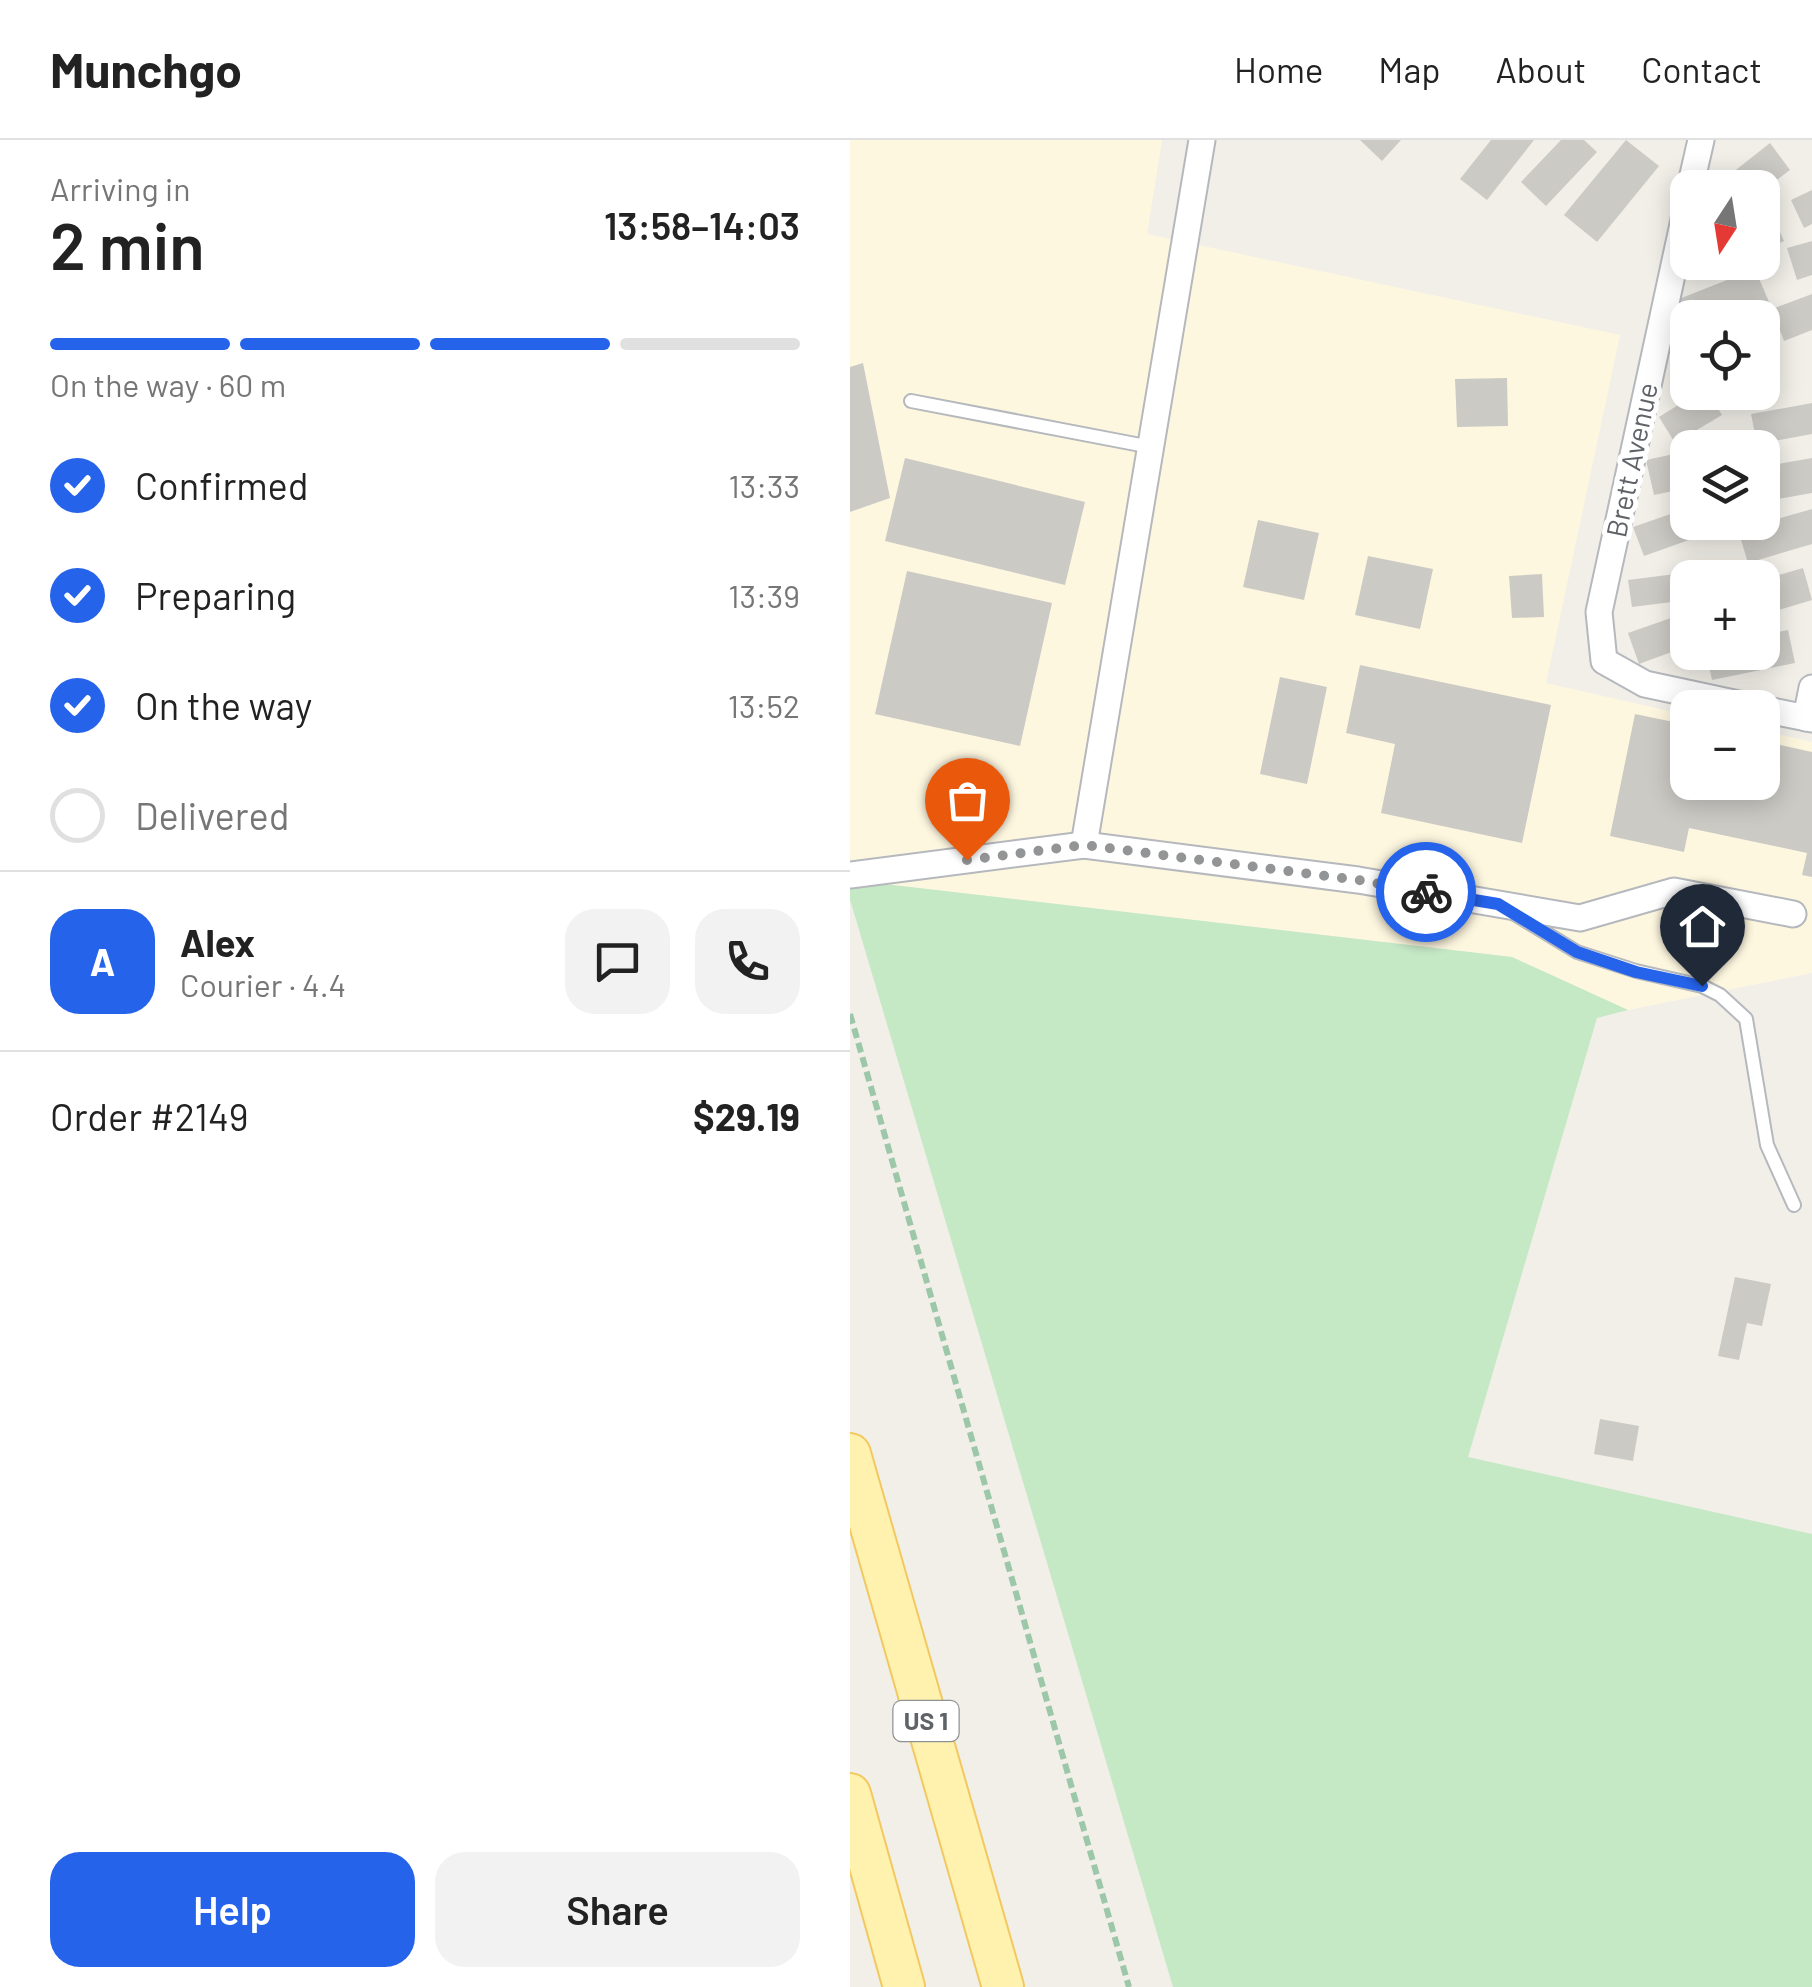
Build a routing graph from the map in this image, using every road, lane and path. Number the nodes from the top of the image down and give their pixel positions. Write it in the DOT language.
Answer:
graph roads {
  1 [pos="1202,140"];
  2 [pos="1701,140"];
  3 [pos="1694,170"];
  4 [pos="1671,280"];
  5 [pos="911,401"];
  6 [pos="1151,447"];
  7 [pos="1812,688"];
  8 [pos="1673,690"];
  9 [pos="1780,712"];
  10 [pos="1809,718"];
  11 [pos="1084,845"];
  12 [pos="850,874"];
  13 [pos="1498,904"];
  14 [pos="1793,914"];
  15 [pos="850,1014"];
  16 [pos="1794,1205"];
  17 [pos="850,1454"];
  18 [pos="850,1794"];
  19 [pos="904,1987"];
  20 [pos="1003,1987"];
  21 [pos="1128,1987"];
  1 -- 6 [label="street"];
  2 -- 3 [label="street"];
  4 -- 8 [label="street, Brett Avenue"];
  5 -- 6 [label="lane"];
  6 -- 11 [label="street"];
  7 -- 10 [label="street"];
  9 -- 10 [label="street"];
  11 -- 12 [label="street"];
  11 -- 13 [label="street"];
  13 -- 14 [label="street"];
  13 -- 16 [label="lane"];
  15 -- 21 [label="path"];
  17 -- 20 [label="main road, US 1"];
  18 -- 19 [label="main road"];
}
